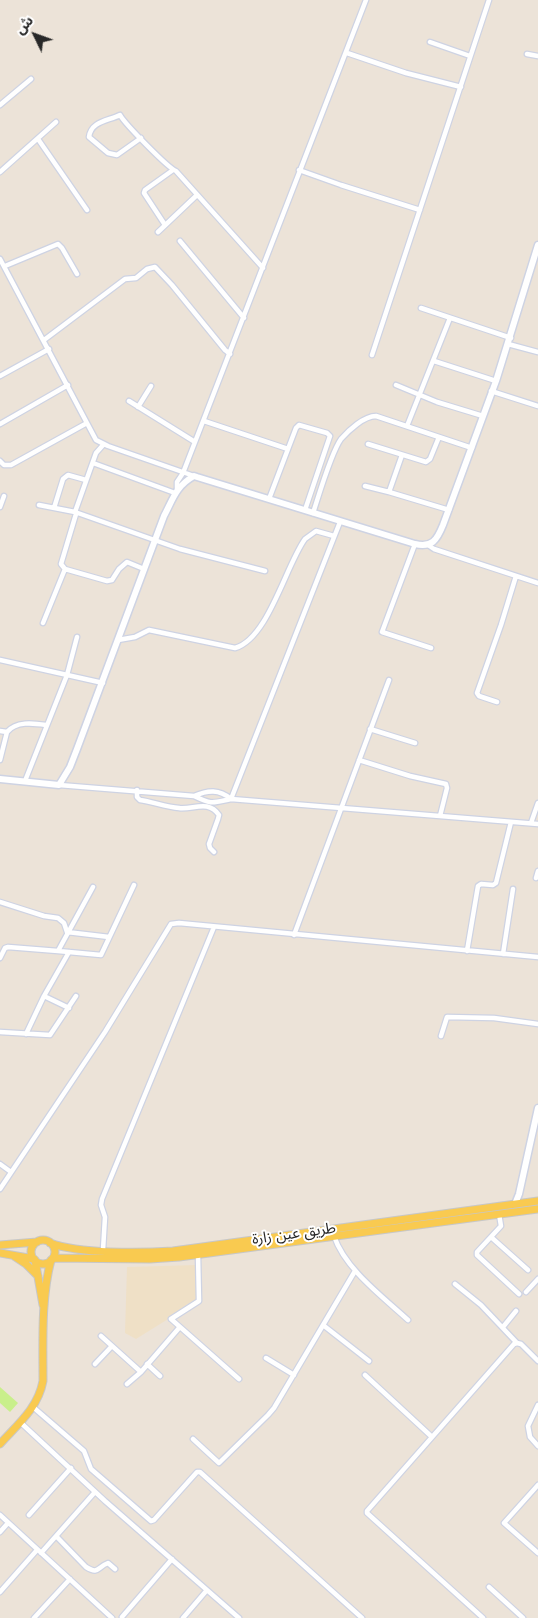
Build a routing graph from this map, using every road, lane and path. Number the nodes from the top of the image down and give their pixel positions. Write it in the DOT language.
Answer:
graph roads {
  1 [pos="366,0"];
  2 [pos="489,0"];
  3 [pos="430,42"];
  4 [pos="347,53"];
  5 [pos="527,54"];
  6 [pos="470,56"];
  7 [pos="538,56"];
  8 [pos="31,79"];
  9 [pos="461,87"];
  10 [pos="0,105"];
  11 [pos="56,122"];
  12 [pos="141,138"];
  13 [pos="38,139"];
  14 [pos="173,170"];
  15 [pos="299,170"];
  16 [pos="0,172"];
  17 [pos="196,195"];
  18 [pos="87,210"];
  19 [pos="420,210"];
  20 [pos="165,225"];
  21 [pos="158,232"];
  22 [pos="180,242"];
  23 [pos="538,246"];
  24 [pos="0,258"];
  25 [pos="5,266"];
  26 [pos="535,266"];
  27 [pos="263,268"];
  28 [pos="77,274"];
  29 [pos="421,308"];
  30 [pos="244,318"];
  31 [pos="450,318"];
  32 [pos="44,340"];
  33 [pos="509,341"];
  34 [pos="49,349"];
  35 [pos="538,352"];
  36 [pos="230,354"];
  37 [pos="372,356"];
  38 [pos="434,361"];
  39 [pos="0,376"];
  40 [pos="496,381"];
  41 [pos="68,385"];
  42 [pos="396,385"];
  43 [pos="151,386"];
  44 [pos="492,391"];
  45 [pos="420,395"];
  46 [pos="128,401"];
  47 [pos="538,406"];
  48 [pos="138,407"];
  49 [pos="483,416"];
  50 [pos="204,421"];
  51 [pos="87,423"];
  52 [pos="0,424"];
  53 [pos="407,426"];
  54 [pos="439,437"];
  55 [pos="195,442"];
  56 [pos="104,444"];
  57 [pos="368,444"];
  58 [pos="472,448"];
  59 [pos="288,449"];
  60 [pos="402,455"];
  61 [pos="0,462"];
  62 [pos="93,463"];
  63 [pos="183,473"];
  64 [pos="194,476"];
  65 [pos="86,480"];
  66 [pos="365,486"];
  67 [pos="176,492"];
  68 [pos="389,492"];
  69 [pos="4,496"];
  70 [pos="269,499"];
  71 [pos="39,505"];
  72 [pos="0,507"];
  73 [pos="54,508"];
  74 [pos="305,510"];
  75 [pos="449,510"];
  76 [pos="76,513"];
  77 [pos="313,513"];
  78 [pos="340,522"];
  79 [pos="334,536"];
  80 [pos="155,540"];
  81 [pos="415,544"];
  82 [pos="428,544"];
  83 [pos="64,569"];
  84 [pos="144,569"];
  85 [pos="265,571"];
  86 [pos="516,576"];
  87 [pos="538,583"];
  88 [pos="43,623"];
  89 [pos="77,637"];
  90 [pos="118,640"];
  91 [pos="431,648"];
  92 [pos="0,660"];
  93 [pos="67,675"];
  94 [pos="389,680"];
  95 [pos="103,683"];
  96 [pos="497,702"];
  97 [pos="46,725"];
  98 [pos="370,729"];
  99 [pos="0,731"];
  100 [pos="7,732"];
  101 [pos="415,743"];
  102 [pos="0,760"];
  103 [pos="359,760"];
  104 [pos="0,779"];
  105 [pos="25,781"];
  106 [pos="59,785"];
  107 [pos="137,790"];
  108 [pos="194,796"];
  109 [pos="231,799"];
  110 [pos="538,802"];
  111 [pos="340,808"];
  112 [pos="440,816"];
  113 [pos="511,822"];
  114 [pos="531,823"];
  115 [pos="538,824"];
  116 [pos="214,852"];
  117 [pos="538,871"];
  118 [pos="536,878"];
  119 [pos="134,885"];
  120 [pos="94,887"];
  121 [pos="513,888"];
  122 [pos="0,902"];
  123 [pos="214,926"];
  124 [pos="67,932"];
  125 [pos="294,935"];
  126 [pos="110,937"];
  127 [pos="58,951"];
  128 [pos="467,951"];
  129 [pos="69,952"];
  130 [pos="503,954"];
  131 [pos="538,957"];
  132 [pos="0,958"];
  133 [pos="44,996"];
  134 [pos="76,996"];
  135 [pos="68,1008"];
  136 [pos="538,1024"];
  137 [pos="0,1033"];
  138 [pos="26,1034"];
  139 [pos="441,1036"];
  140 [pos="538,1111"];
  141 [pos="0,1164"];
  142 [pos="11,1172"];
  143 [pos="0,1189"];
  144 [pos="520,1191"];
  145 [pos="538,1201"];
  146 [pos="527,1202"];
  147 [pos="515,1204"];
  148 [pos="538,1209"];
  149 [pos="499,1214"];
  150 [pos="334,1236"];
  151 [pos="491,1237"];
  152 [pos="38,1242"];
  153 [pos="50,1243"];
  154 [pos="20,1244"];
  155 [pos="0,1245"];
  156 [pos="66,1248"];
  157 [pos="103,1250"];
  158 [pos="0,1253"];
  159 [pos="11,1254"];
  160 [pos="198,1255"];
  161 [pos="21,1256"];
  162 [pos="66,1257"];
  163 [pos="52,1259"];
  164 [pos="34,1260"];
  165 [pos="528,1270"];
  166 [pos="355,1271"];
  167 [pos="38,1276"];
  168 [pos="538,1279"];
  169 [pos="455,1284"];
  170 [pos="526,1292"];
  171 [pos="519,1294"];
  172 [pos="45,1310"];
  173 [pos="516,1311"];
  174 [pos="408,1320"];
  175 [pos="323,1325"];
  176 [pos="503,1327"];
  177 [pos="179,1328"];
  178 [pos="101,1336"];
  179 [pos="517,1343"];
  180 [pos="112,1346"];
  181 [pos="266,1358"];
  182 [pos="370,1361"];
  183 [pos="538,1361"];
  184 [pos="95,1364"];
  185 [pos="147,1364"];
  186 [pos="141,1372"];
  187 [pos="294,1375"];
  188 [pos="365,1375"];
  189 [pos="160,1376"];
  190 [pos="239,1379"];
  191 [pos="127,1384"];
  192 [pos="538,1405"];
  193 [pos="33,1407"];
  194 [pos="20,1422"];
  195 [pos="432,1437"];
  196 [pos="193,1439"];
  197 [pos="0,1444"];
  198 [pos="538,1446"];
  199 [pos="71,1468"];
  200 [pos="538,1485"];
  201 [pos="95,1492"];
  202 [pos="0,1515"];
  203 [pos="29,1515"];
  204 [pos="8,1523"];
  205 [pos="0,1532"];
  206 [pos="56,1537"];
  207 [pos="39,1552"];
  208 [pos="538,1553"];
  209 [pos="172,1559"];
  210 [pos="115,1569"];
  211 [pos="70,1579"];
  212 [pos="489,1587"];
  213 [pos="207,1590"];
  214 [pos="0,1592"];
  215 [pos="122,1617"];
  216 [pos="34,1618"];
  217 [pos="112,1618"];
  218 [pos="183,1618"];
  219 [pos="238,1618"];
  220 [pos="362,1618"];
  221 [pos="484,1618"];
  222 [pos="523,1618"];
  1 -- 4 [label="street"];
  2 -- 6 [label="street"];
  3 -- 6 [label="street"];
  4 -- 9 [label="street"];
  4 -- 15 [label="street"];
  5 -- 7 [label="street"];
  6 -- 9 [label="street"];
  8 -- 10 [label="street"];
  9 -- 19 [label="street"];
  11 -- 13 [label="street"];
  12 -- 12 [label="street"];
  12 -- 14 [label="street"];
  13 -- 16 [label="street"];
  13 -- 18 [label="street"];
  14 -- 17 [label="street"];
  14 -- 20 [label="street"];
  15 -- 19 [label="street"];
  15 -- 27 [label="street"];
  17 -- 20 [label="street"];
  17 -- 27 [label="street"];
  19 -- 37 [label="street"];
  20 -- 21 [label="street"];
  22 -- 30 [label="street"];
  23 -- 26 [label="street"];
  24 -- 25 [label="street"];
  25 -- 28 [label="street"];
  25 -- 32 [label="street"];
  26 -- 33 [label="street"];
  27 -- 30 [label="street"];
  29 -- 31 [label="street"];
  30 -- 36 [label="street"];
  31 -- 33 [label="street"];
  31 -- 38 [label="street"];
  32 -- 34 [label="street"];
  32 -- 36 [label="street"];
  33 -- 35 [label="street"];
  33 -- 40 [label="street"];
  34 -- 39 [label="street"];
  34 -- 41 [label="street"];
  36 -- 50 [label="street"];
  38 -- 40 [label="street"];
  38 -- 45 [label="street"];
  40 -- 44 [label="street"];
  41 -- 51 [label="street"];
  41 -- 52 [label="street"];
  42 -- 45 [label="street"];
  43 -- 48 [label="street"];
  44 -- 47 [label="street"];
  44 -- 49 [label="street"];
  45 -- 49 [label="street"];
  45 -- 53 [label="street"];
  46 -- 48 [label="street"];
  48 -- 55 [label="street"];
  49 -- 58 [label="street"];
  50 -- 55 [label="street"];
  50 -- 59 [label="street"];
  51 -- 56 [label="street"];
  51 -- 61 [label="street"];
  53 -- 54 [label="street"];
  53 -- 77 [label="street"];
  54 -- 58 [label="street"];
  54 -- 60 [label="street"];
  55 -- 63 [label="street"];
  56 -- 62 [label="street"];
  56 -- 63 [label="street"];
  57 -- 60 [label="street"];
  58 -- 75 [label="street"];
  59 -- 70 [label="street"];
  59 -- 74 [label="street"];
  60 -- 68 [label="street"];
  62 -- 65 [label="street"];
  62 -- 67 [label="street"];
  63 -- 64 [label="street"];
  63 -- 67 [label="street"];
  64 -- 67 [label="street"];
  64 -- 70 [label="street"];
  65 -- 73 [label="street"];
  65 -- 76 [label="street"];
  66 -- 68 [label="street"];
  67 -- 80 [label="street"];
  68 -- 75 [label="street"];
  69 -- 72 [label="street"];
  70 -- 74 [label="street"];
  71 -- 73 [label="street"];
  73 -- 76 [label="street"];
  74 -- 77 [label="street"];
  75 -- 82 [label="street"];
  76 -- 80 [label="street"];
  76 -- 83 [label="street"];
  77 -- 78 [label="street"];
  78 -- 79 [label="street"];
  78 -- 81 [label="street"];
  79 -- 90 [label="street"];
  79 -- 109 [label="street"];
  80 -- 84 [label="street"];
  80 -- 85 [label="street"];
  81 -- 82 [label="street"];
  81 -- 91 [label="street"];
  82 -- 86 [label="street"];
  83 -- 84 [label="street"];
  83 -- 88 [label="street"];
  84 -- 90 [label="street"];
  86 -- 87 [label="street"];
  86 -- 96 [label="street"];
  89 -- 93 [label="street"];
  90 -- 95 [label="street"];
  92 -- 93 [label="street"];
  93 -- 95 [label="street"];
  93 -- 97 [label="street"];
  94 -- 98 [label="street"];
  95 -- 106 [label="street"];
  97 -- 100 [label="street"];
  97 -- 105 [label="street"];
  98 -- 101 [label="street"];
  98 -- 103 [label="street"];
  99 -- 100 [label="street"];
  100 -- 102 [label="street"];
  103 -- 111 [label="street"];
  103 -- 112 [label="street"];
  104 -- 105 [label="street"];
  105 -- 106 [label="street"];
  106 -- 107 [label="street"];
  107 -- 108 [label="street"];
  107 -- 116 [label="street"];
  108 -- 109 [label="street"];
  108 -- 109 [label="street"];
  109 -- 111 [label="street"];
  110 -- 114 [label="street"];
  111 -- 112 [label="street"];
  111 -- 125 [label="street"];
  112 -- 113 [label="street"];
  113 -- 114 [label="street"];
  113 -- 128 [label="street"];
  114 -- 115 [label="street"];
  117 -- 118 [label="street"];
  119 -- 126 [label="street"];
  120 -- 124 [label="street"];
  121 -- 130 [label="street"];
  122 -- 124 [label="street"];
  123 -- 125 [label="street"];
  123 -- 142 [label="street"];
  123 -- 157 [label="street"];
  124 -- 126 [label="street"];
  124 -- 127 [label="street"];
  125 -- 128 [label="street"];
  126 -- 129 [label="street"];
  127 -- 129 [label="street"];
  127 -- 132 [label="street"];
  128 -- 130 [label="street"];
  129 -- 133 [label="street"];
  130 -- 131 [label="street"];
  133 -- 135 [label="street"];
  133 -- 138 [label="street"];
  134 -- 135 [label="street"];
  135 -- 138 [label="street"];
  136 -- 139 [label="street"];
  137 -- 138 [label="street"];
  140 -- 144 [label="street"];
  141 -- 142 [label="street"];
  142 -- 143 [label="street"];
  144 -- 146 [label="street"];
  144 -- 147 [label="street"];
  145 -- 146 [label="main road, طريق عين زارة"];
  146 -- 147 [label="main road, طريق عين زارة"];
  147 -- 157 [label="main road, طريق عين زارة"];
  148 -- 149 [label="main road, طريق عين زارة"];
  149 -- 150 [label="main road, طريق عين زارة"];
  149 -- 151 [label="street"];
  150 -- 160 [label="main road, طريق عين زارة"];
  150 -- 166 [label="street"];
  151 -- 165 [label="street"];
  151 -- 171 [label="street"];
  152 -- 153 [label="main road"];
  152 -- 154 [label="main road"];
  152 -- 164 [label="main road"];
  153 -- 156 [label="main road, طريق عين زارة"];
  153 -- 163 [label="main road"];
  154 -- 155 [label="main road"];
  154 -- 161 [label="main road"];
  156 -- 157 [label="main road, طريق عين زارة"];
  156 -- 162 [label="main road"];
  158 -- 159 [label="main road"];
  159 -- 161 [label="main road"];
  159 -- 167 [label="main road"];
  160 -- 162 [label="main road, طريق عين زارة"];
  160 -- 177 [label="street"];
  161 -- 164 [label="main road"];
  162 -- 163 [label="main road, طريق عين زارة"];
  163 -- 164 [label="main road"];
  163 -- 172 [label="main road"];
  164 -- 167 [label="main road"];
  166 -- 174 [label="street"];
  166 -- 175 [label="street"];
  167 -- 172 [label="main road"];
  168 -- 170 [label="street"];
  169 -- 176 [label="street"];
  172 -- 193 [label="main road"];
  173 -- 176 [label="street"];
  175 -- 182 [label="street"];
  175 -- 187 [label="street"];
  176 -- 179 [label="street"];
  177 -- 185 [label="street"];
  177 -- 190 [label="street"];
  178 -- 180 [label="street"];
  179 -- 183 [label="street"];
  179 -- 195 [label="street"];
  180 -- 184 [label="street"];
  180 -- 186 [label="street"];
  181 -- 187 [label="street"];
  185 -- 186 [label="street"];
  185 -- 189 [label="street"];
  186 -- 191 [label="street"];
  187 -- 196 [label="street"];
  188 -- 195 [label="street"];
  192 -- 198 [label="street"];
  193 -- 194 [label="main road"];
  193 -- 220 [label="street"];
  194 -- 197 [label="main road"];
  194 -- 199 [label="street"];
  195 -- 221 [label="street"];
  199 -- 201 [label="street"];
  199 -- 203 [label="street"];
  200 -- 208 [label="street"];
  201 -- 206 [label="street"];
  201 -- 209 [label="street"];
  202 -- 204 [label="street"];
  204 -- 205 [label="street"];
  204 -- 207 [label="street"];
  206 -- 207 [label="street"];
  206 -- 210 [label="street"];
  207 -- 211 [label="street"];
  207 -- 214 [label="street"];
  209 -- 213 [label="street"];
  209 -- 215 [label="street"];
  211 -- 216 [label="street"];
  211 -- 217 [label="street"];
  212 -- 222 [label="street"];
  213 -- 218 [label="street"];
  213 -- 219 [label="street"];
}
